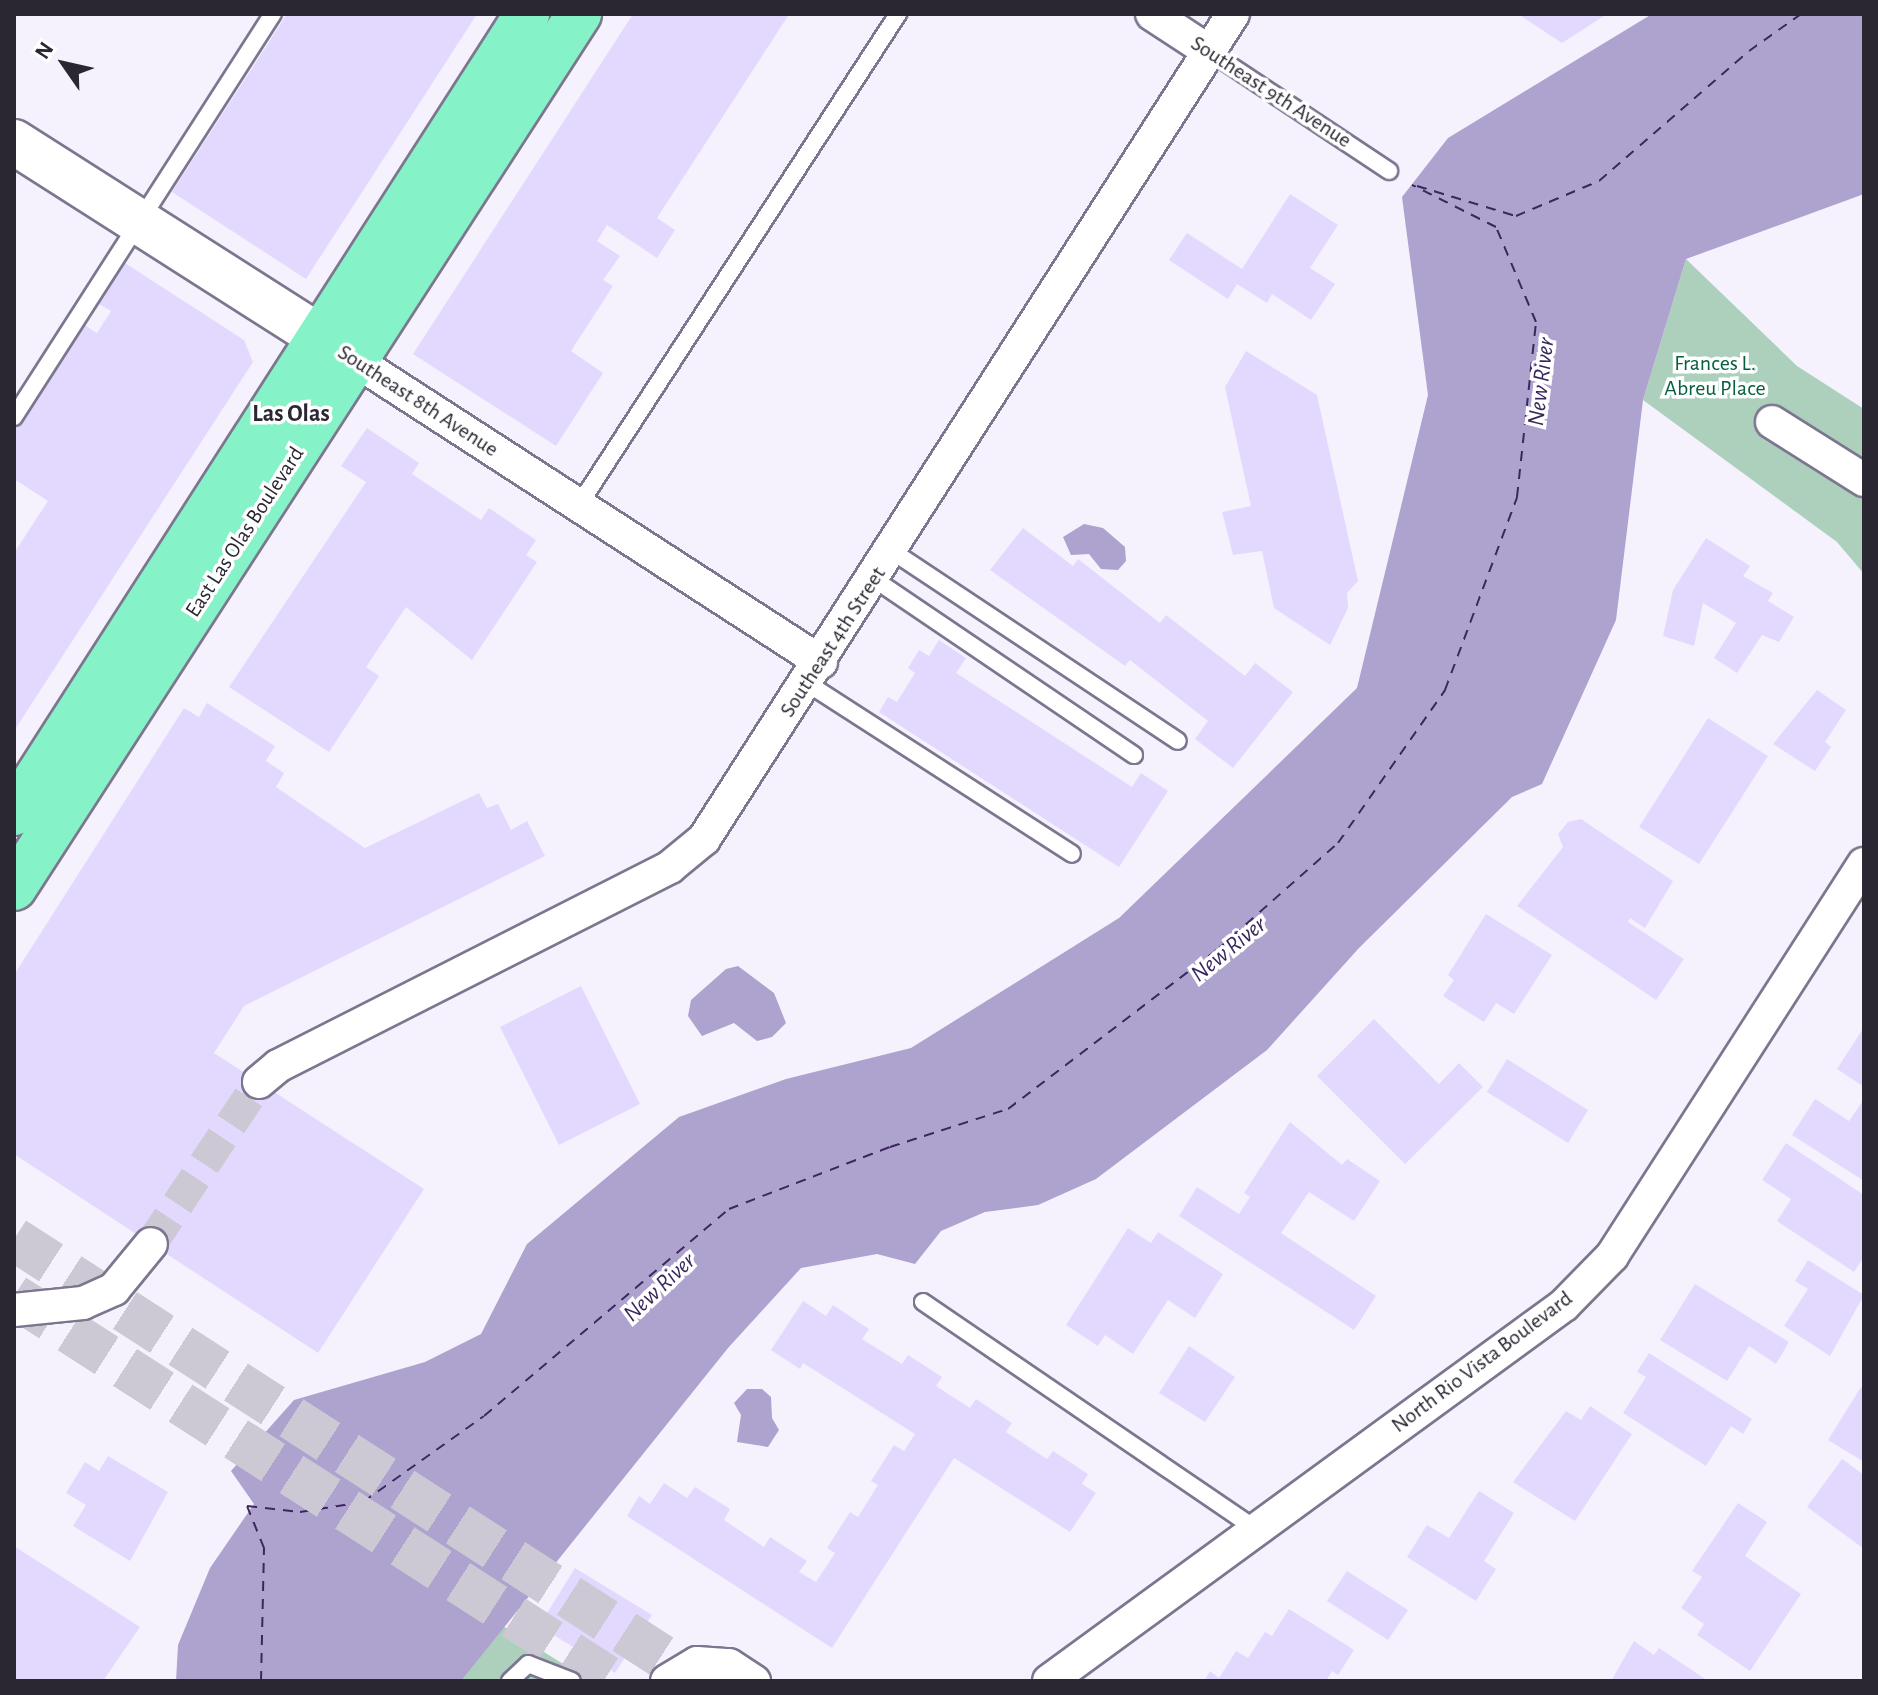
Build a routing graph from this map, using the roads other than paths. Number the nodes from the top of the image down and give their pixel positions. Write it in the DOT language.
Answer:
graph roads {
  1 [pos="273,14"];
  2 [pos="527,14"];
  3 [pos="579,14"];
  4 [pos="898,14"];
  5 [pos="1152,14"];
  6 [pos="1233,14"];
  7 [pos="1210,52"];
  8 [pos="14,142"];
  9 [pos="1389,171"];
  10 [pos="140,221"];
  11 [pos="319,336"];
  12 [pos="356,361"];
  13 [pos="14,417"];
  14 [pos="1772,422"];
  15 [pos="1864,480"];
  16 [pos="579,505"];
  17 [pos="892,551"];
  18 [pos="874,579"];
  19 [pos="814,673"];
  20 [pos="1178,741"];
  21 [pos="1134,755"];
  22 [pos="14,813"];
  23 [pos="1072,854"];
  24 [pos="1864,864"];
  25 [pos="14,888"];
  26 [pos="259,1082"];
  27 [pos="151,1244"];
  28 [pos="923,1302"];
  29 [pos="14,1310"];
  30 [pos="1257,1530"];
  31 [pos="510,1681"];
  32 [pos="572,1681"];
  33 [pos="667,1681"];
  34 [pos="754,1681"];
  35 [pos="1049,1681"];
  1 -- 10 [label="lane"];
  2 -- 11 [label="main road, East Las Olas Boulevard"];
  3 -- 12 [label="main road, East Las Olas Boulevard"];
  4 -- 16 [label="lane"];
  5 -- 7 [label="street, Southeast 9th Avenue"];
  6 -- 7 [label="street, Southeast 4th Street"];
  7 -- 9 [label="lane, Southeast 9th Avenue"];
  7 -- 17 [label="street, Southeast 4th Street"];
  8 -- 10 [label="main road, Southeast 8th Avenue"];
  10 -- 11 [label="main road, Southeast 8th Avenue"];
  10 -- 13 [label="lane"];
  11 -- 12 [label="main road, Southeast 8th Avenue"];
  11 -- 22 [label="main road, East Las Olas Boulevard"];
  12 -- 16 [label="street, Southeast 8th Avenue"];
  12 -- 25 [label="main road, East Las Olas Boulevard"];
  14 -- 15 [label="street"];
  16 -- 19 [label="street, Southeast 8th Avenue"];
  17 -- 18 [label="street, Southeast 4th Street"];
  17 -- 20 [label="lane"];
  18 -- 19 [label="street, Southeast 4th Street"];
  18 -- 21 [label="lane"];
  19 -- 23 [label="lane"];
  19 -- 26 [label="street, Southeast 4th Street"];
  24 -- 30 [label="street, North Rio Vista Boulevard"];
  27 -- 29 [label="street"];
  28 -- 30 [label="lane"];
  30 -- 35 [label="street, North Rio Vista Boulevard"];
  31 -- 32 [label="lane"];
  33 -- 34 [label="street"];
}
